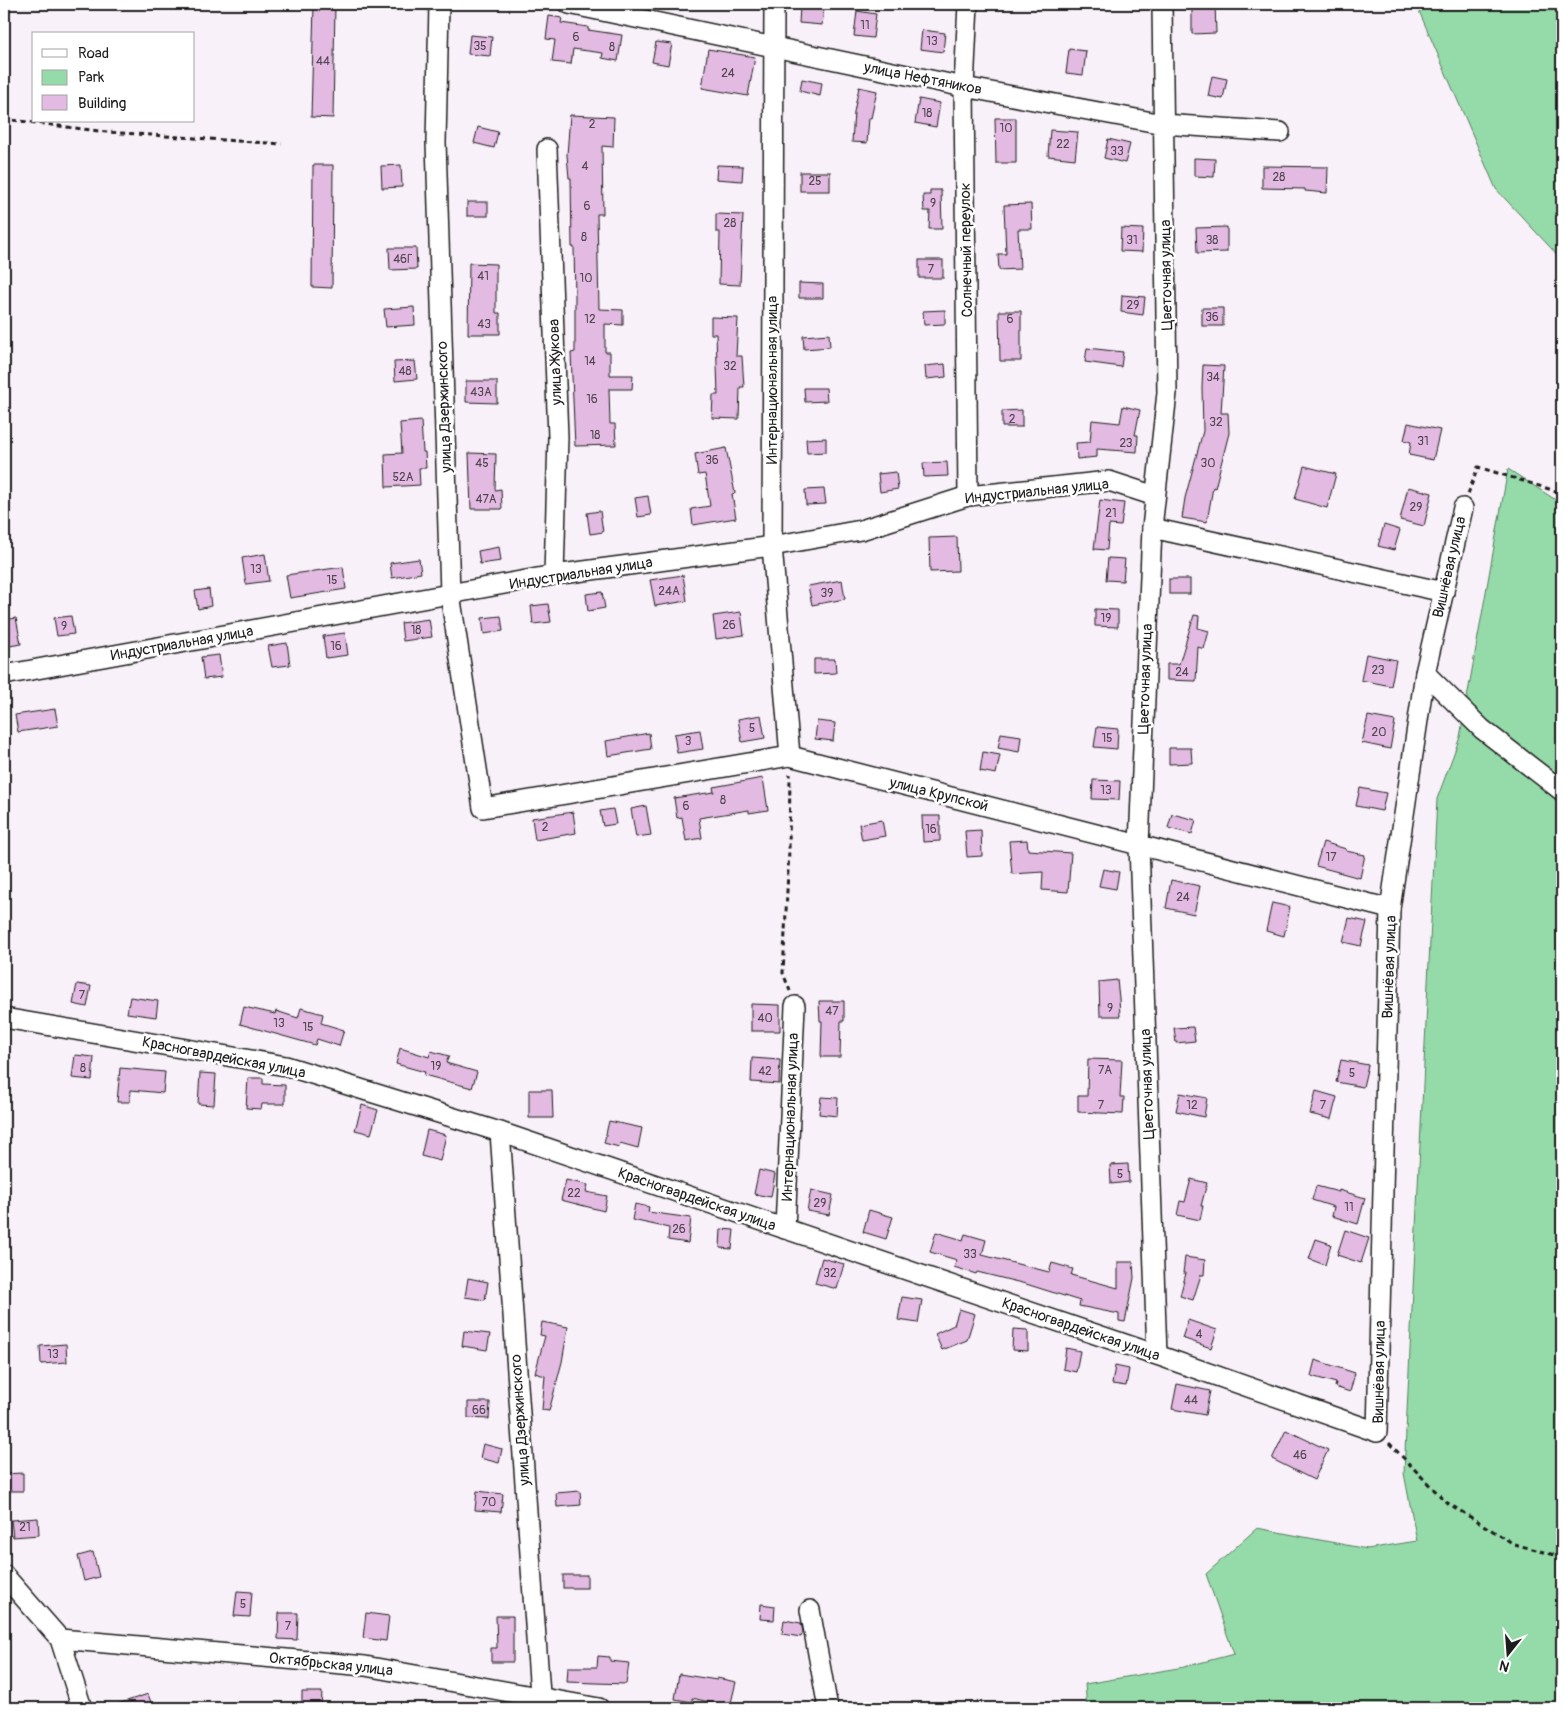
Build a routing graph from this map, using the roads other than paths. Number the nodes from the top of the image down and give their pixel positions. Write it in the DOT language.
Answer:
graph roads {
  1 [pos="439,4"];
  2 [pos="569,4"];
  3 [pos="774,4"];
  4 [pos="968,4"];
  5 [pos="1162,4"];
  6 [pos="615,9"];
  7 [pos="773,47"];
  8 [pos="964,86"];
  9 [pos="1163,124"];
  10 [pos="1280,132"];
  11 [pos="547,149"];
  12 [pos="968,496"];
  13 [pos="1155,496"];
  14 [pos="1463,508"];
  15 [pos="1152,528"];
  16 [pos="772,546"];
  17 [pos="554,575"];
  18 [pos="1444,592"];
  19 [pos="450,594"];
  20 [pos="1425,673"];
  21 [pos="4,676"];
  22 [pos="790,756"];
  23 [pos="1562,792"];
  24 [pos="483,808"];
  25 [pos="1139,846"];
  26 [pos="1390,909"];
  27 [pos="795,1006"];
  28 [pos="4,1018"];
  29 [pos="500,1132"];
  30 [pos="785,1229"];
  31 [pos="1156,1354"];
  32 [pos="1378,1432"];
  33 [pos="4,1575"];
  34 [pos="810,1610"];
  35 [pos="60,1639"];
  36 [pos="541,1703"];
  37 [pos="82,1708"];
  38 [pos="599,1708"];
  39 [pos="828,1708"];
  1 -- 19 [label="street, улица Дзержинского"];
  2 -- 6 [label="street, улица Нефтяников"];
  3 -- 7 [label="street, Интернациональная улица"];
  4 -- 8 [label="street, Солнечный переулок"];
  5 -- 9 [label="street, Цветочная улица"];
  6 -- 7 [label="street, улица Нефтяников"];
  7 -- 8 [label="street, улица Нефтяников"];
  7 -- 16 [label="street, Интернациональная улица"];
  8 -- 9 [label="street, улица Нефтяников"];
  8 -- 12 [label="street, Солнечный переулок"];
  9 -- 10 [label="street, улица Нефтяников"];
  9 -- 13 [label="street, Цветочная улица"];
  11 -- 17 [label="street, улица Жукова"];
  12 -- 13 [label="street, Индустриальная улица"];
  12 -- 16 [label="street, Индустриальная улица"];
  13 -- 15 [label="street, Цветочная улица"];
  14 -- 18 [label="street, Вишнёвая улица"];
  15 -- 18 [label="street"];
  15 -- 25 [label="street, Цветочная улица"];
  16 -- 17 [label="street, Индустриальная улица"];
  16 -- 22 [label="street, Интернациональная улица"];
  17 -- 19 [label="street, Индустриальная улица"];
  18 -- 20 [label="street, Вишнёвая улица"];
  19 -- 21 [label="street, Индустриальная улица"];
  19 -- 24 [label="street, улица Дзержинского"];
  20 -- 23 [label="street"];
  20 -- 26 [label="street, Вишнёвая улица"];
  22 -- 24 [label="street, улица Крупской"];
  22 -- 25 [label="street, улица Крупской"];
  25 -- 26 [label="street, улица Крупской"];
  25 -- 31 [label="street, Цветочная улица"];
  26 -- 32 [label="street, Вишнёвая улица"];
  27 -- 30 [label="street, Интернациональная улица"];
  28 -- 29 [label="street, Красногвардейская улица"];
  29 -- 30 [label="street, Красногвардейская улица"];
  29 -- 36 [label="street, улица Дзержинского"];
  30 -- 31 [label="street, Красногвардейская улица"];
  31 -- 32 [label="street, Красногвардейская улица"];
  33 -- 35 [label="street"];
  34 -- 39 [label="street"];
  35 -- 36 [label="street, Октябрьская улица"];
  35 -- 37 [label="street"];
  36 -- 38 [label="street, Октябрьская улица"];
}
